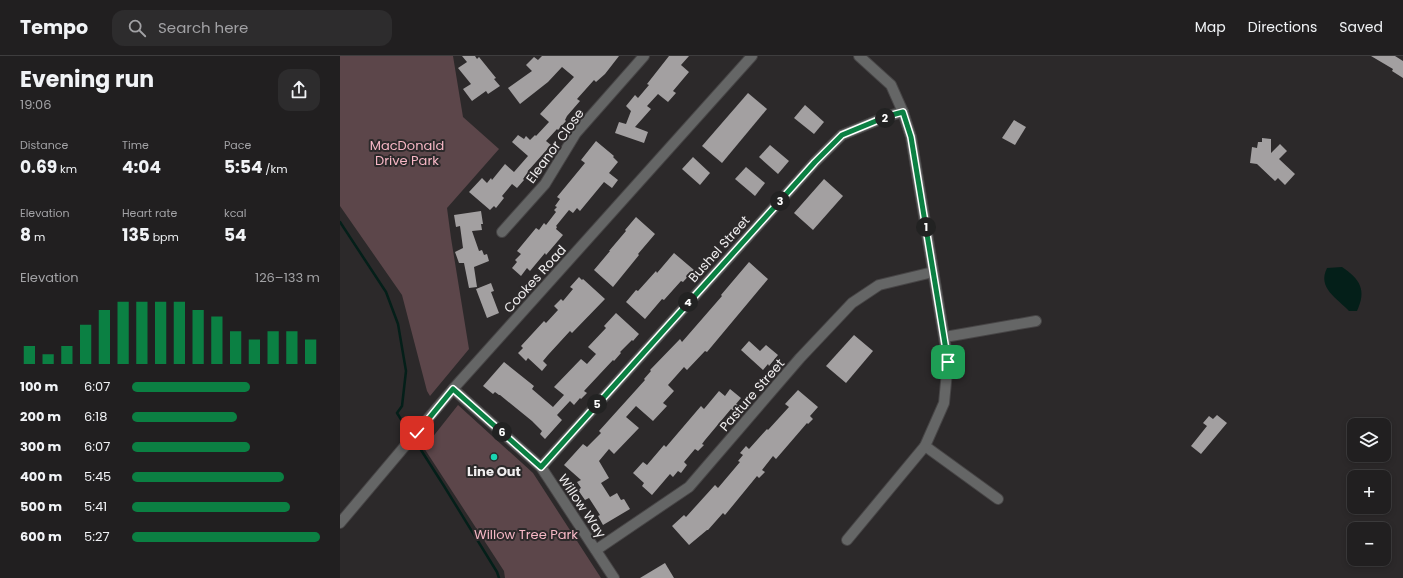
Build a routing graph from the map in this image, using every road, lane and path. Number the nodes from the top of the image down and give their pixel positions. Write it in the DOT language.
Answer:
graph roads {
  1 [pos="644,56"];
  2 [pos="752,56"];
  3 [pos="859,56"];
  4 [pos="903,112"];
  5 [pos="502,232"];
  6 [pos="933,272"];
  7 [pos="1036,321"];
  8 [pos="945,337"];
  9 [pos="453,389"];
  10 [pos="925,446"];
  11 [pos="541,467"];
  12 [pos="998,499"];
  13 [pos="340,523"];
  14 [pos="847,540"];
  15 [pos="596,550"];
  16 [pos="614,578"];
  1 -- 5 [label="street, Eleanor Close"];
  2 -- 9 [label="street, Cookes Road"];
  3 -- 4 [label="street"];
  4 -- 6 [label="street"];
  4 -- 11 [label="street, Bushel Street"];
  6 -- 8 [label="street"];
  6 -- 15 [label="street, Pasture Street"];
  7 -- 8 [label="street"];
  8 -- 10 [label="street"];
  9 -- 11 [label="street, Willow Way"];
  9 -- 13 [label="street, Cookes Road"];
  10 -- 12 [label="street"];
  10 -- 14 [label="street"];
  11 -- 15 [label="street, Willow Way"];
  15 -- 16 [label="street, Willow Way"];
}
